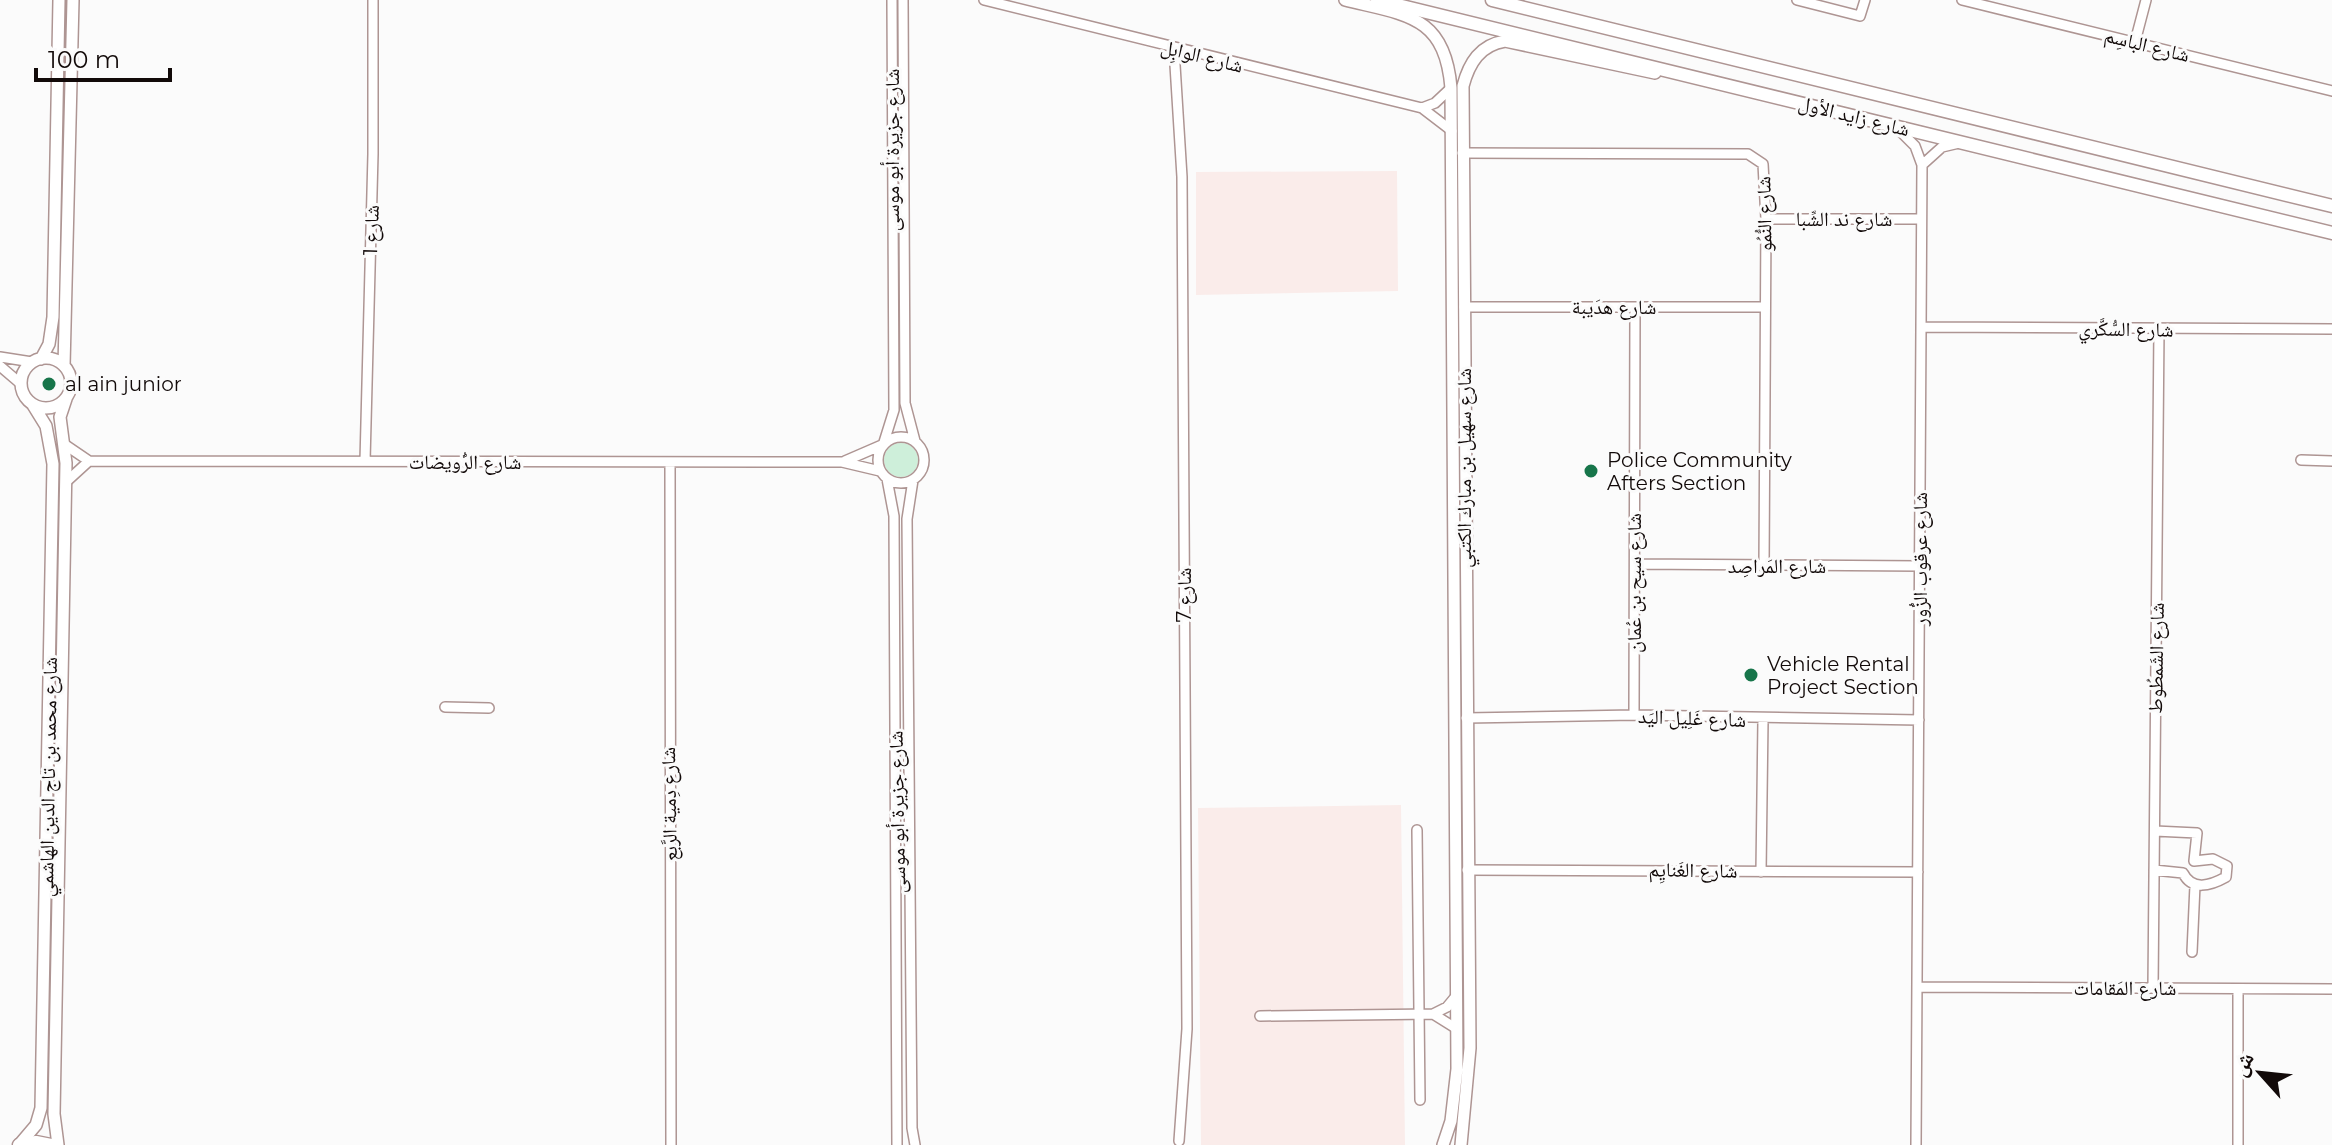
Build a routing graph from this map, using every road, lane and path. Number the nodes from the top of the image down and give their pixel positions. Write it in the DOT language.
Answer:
graph roads {
  1 [pos="59,0"];
  2 [pos="73,0"];
  3 [pos="373,0"];
  4 [pos="892,0"];
  5 [pos="903,0"];
  6 [pos="913,0"];
  7 [pos="984,0"];
  8 [pos="1345,0"];
  9 [pos="1377,0"];
  10 [pos="1492,0"];
  11 [pos="1797,0"];
  12 [pos="1865,0"];
  13 [pos="1962,0"];
  14 [pos="2146,0"];
  15 [pos="903,16"];
  16 [pos="2135,42"];
  17 [pos="1174,49"];
  18 [pos="1728,84"];
  19 [pos="1451,88"];
  20 [pos="2332,91"];
  21 [pos="1422,108"];
  22 [pos="1894,126"];
  23 [pos="1452,131"];
  24 [pos="1959,143"];
  25 [pos="1462,153"];
  26 [pos="1922,165"];
  27 [pos="2332,206"];
  28 [pos="1766,219"];
  29 [pos="1921,219"];
  30 [pos="2332,233"];
  31 [pos="1464,307"];
  32 [pos="1635,307"];
  33 [pos="1764,307"];
  34 [pos="1921,327"];
  35 [pos="2159,329"];
  36 [pos="2332,329"];
  37 [pos="0,357"];
  38 [pos="37,360"];
  39 [pos="0,366"];
  40 [pos="64,366"];
  41 [pos="21,384"];
  42 [pos="66,399"];
  43 [pos="33,405"];
  44 [pos="915,441"];
  45 [pos="64,444"];
  46 [pos="883,444"];
  47 [pos="2301,460"];
  48 [pos="89,461"];
  49 [pos="365,461"];
  50 [pos="2332,461"];
  51 [pos="670,462"];
  52 [pos="842,462"];
  53 [pos="880,471"];
  54 [pos="887,479"];
  55 [pos="913,480"];
  56 [pos="66,482"];
  57 [pos="1635,564"];
  58 [pos="1920,566"];
  59 [pos="1764,567"];
  60 [pos="445,707"];
  61 [pos="489,708"];
  62 [pos="1634,715"];
  63 [pos="1466,718"];
  64 [pos="1763,720"];
  65 [pos="1919,720"];
  66 [pos="1417,830"];
  67 [pos="2155,831"];
  68 [pos="2194,861"];
  69 [pos="1467,870"];
  70 [pos="2154,870"];
  71 [pos="1761,872"];
  72 [pos="1918,872"];
  73 [pos="2183,873"];
  74 [pos="2195,885"];
  75 [pos="2192,952"];
  76 [pos="1917,987"];
  77 [pos="2153,988"];
  78 [pos="2238,989"];
  79 [pos="2332,989"];
  80 [pos="1457,995"];
  81 [pos="1419,1014"];
  82 [pos="1433,1014"];
  83 [pos="1260,1016"];
  84 [pos="1457,1029"];
  85 [pos="1420,1100"];
  86 [pos="1179,1141"];
  87 [pos="19,1145"];
  88 [pos="51,1145"];
  89 [pos="58,1145"];
  90 [pos="671,1145"];
  91 [pos="897,1145"];
  92 [pos="915,1145"];
  93 [pos="1443,1145"];
  94 [pos="1461,1145"];
  95 [pos="1916,1145"];
  96 [pos="2238,1145"];
  1 -- 38 [label="street"];
  2 -- 40 [label="street"];
  3 -- 49 [label="street, شارع 1"];
  4 -- 46 [label="street, شارع جزيرة أبو موسى"];
  5 -- 15 [label="street, شارع جزيرة أبو موسى"];
  6 -- 15 [label="street"];
  7 -- 17 [label="street, شارع الوابِل"];
  8 -- 19 [label="street, شارع سهيل بن مبارك الكتبي"];
  9 -- 18 [label="main road, شارع زايد الأول"];
  10 -- 27 [label="main road, شارع زايد الأول"];
  11 -- 12 [label="street"];
  13 -- 16 [label="street, شارع الباسِم"];
  14 -- 16 [label="street"];
  15 -- 44 [label="street, شارع جزيرة أبو موسى"];
  16 -- 20 [label="street, شارع الباسِم"];
  17 -- 21 [label="street, شارع الوابِل"];
  17 -- 86 [label="street, شارع 7"];
  18 -- 22 [label="main road, شارع زايد الأول"];
  18 -- 25 [label="street, شارع سهيل بن مبارك الكتبي"];
  19 -- 21 [label="street"];
  19 -- 23 [label="street, شارع سهيل بن مبارك الكتبي"];
  21 -- 23 [label="street, شارع الوابِل"];
  22 -- 24 [label="main road, شارع زايد الأول"];
  22 -- 26 [label="street"];
  23 -- 80 [label="street, شارع سهيل بن مبارك الكتبي"];
  24 -- 26 [label="street"];
  24 -- 30 [label="main road, شارع زايد الأول"];
  25 -- 28 [label="street, شارع النُّمُو"];
  25 -- 31 [label="street, شارع سهيل بن مبارك الكتبي"];
  26 -- 29 [label="street, شارع عرقوب الزُّور"];
  28 -- 29 [label="street, شارع ند الشِّبا"];
  28 -- 33 [label="street, شارع النُّمُو"];
  29 -- 34 [label="street, شارع عرقوب الزُّور"];
  31 -- 32 [label="street, شارع هدَيبة"];
  31 -- 63 [label="street, شارع سهيل بن مبارك الكتبي"];
  32 -- 33 [label="street, شارع هدَيبة"];
  32 -- 57 [label="street, شارع سيح بن عُمان"];
  33 -- 59 [label="street, شارع النُّمُو"];
  34 -- 35 [label="street, شارع السُّكَّري"];
  34 -- 58 [label="street, شارع عرقوب الزُّور"];
  35 -- 36 [label="street, شارع السُّكَّري"];
  35 -- 67 [label="street, شارع الشَمطُوط"];
  37 -- 38 [label="street"];
  38 -- 40 [label="street"];
  38 -- 41 [label="street"];
  39 -- 41 [label="street"];
  40 -- 42 [label="street"];
  41 -- 43 [label="street"];
  42 -- 43 [label="street"];
  42 -- 45 [label="street, شارع محمد بن تاج الدين الهاشمي"];
  43 -- 87 [label="street, شارع محمد بن تاج الدين الهاشمي"];
  44 -- 46 [label="street"];
  44 -- 55 [label="street"];
  45 -- 48 [label="street"];
  45 -- 56 [label="street, شارع محمد بن تاج الدين الهاشمي"];
  46 -- 52 [label="street, شارع الرُّويضات"];
  46 -- 53 [label="street"];
  47 -- 50 [label="street"];
  48 -- 49 [label="street, شارع الرُّويضات"];
  48 -- 56 [label="street"];
  49 -- 51 [label="street, شارع الرُّويضات"];
  51 -- 52 [label="street, شارع الرُّويضات"];
  51 -- 90 [label="street, شارع دِمية الرَّبع"];
  52 -- 53 [label="street, شارع الرُّويضات"];
  53 -- 54 [label="street"];
  54 -- 55 [label="street"];
  54 -- 91 [label="street, شارع جزيرة أبو موسى"];
  55 -- 92 [label="street, شارع جزيرة أبو موسى"];
  56 -- 89 [label="street, شارع محمد بن تاج الدين الهاشمي"];
  57 -- 59 [label="street, شارع المَراصِد"];
  57 -- 62 [label="street, شارع سيح بن عُمان"];
  58 -- 59 [label="street, شارع المَراصِد"];
  58 -- 65 [label="street, شارع عرقوب الزُّور"];
  60 -- 61 [label="street"];
  62 -- 63 [label="street, شارع غَلِيل اليَد"];
  62 -- 64 [label="street, شارع غَلِيل اليَد"];
  63 -- 69 [label="street, شارع سهيل بن مبارك الكتبي"];
  64 -- 65 [label="street, شارع غَلِيل اليَد"];
  64 -- 71 [label="street"];
  65 -- 72 [label="street, شارع عرقوب الزُّور"];
  66 -- 81 [label="street"];
  67 -- 68 [label="street"];
  67 -- 70 [label="street, شارع الشَمطُوط"];
  68 -- 73 [label="street"];
  68 -- 74 [label="street"];
  69 -- 71 [label="street, شارع الغَنايِم"];
  69 -- 94 [label="street, شارع سهيل بن مبارك الكتبي"];
  70 -- 73 [label="street"];
  70 -- 77 [label="street, شارع الشَمطُوط"];
  71 -- 72 [label="street, شارع الغَنايِم"];
  72 -- 76 [label="street, شارع عرقوب الزُّور"];
  73 -- 74 [label="street"];
  74 -- 75 [label="street"];
  76 -- 77 [label="street, شارع المَقامات"];
  76 -- 95 [label="street, شارع عرقوب الزُّور"];
  77 -- 78 [label="street, شارع المَقامات"];
  78 -- 79 [label="street, شارع المَقامات"];
  78 -- 96 [label="street"];
  80 -- 82 [label="street"];
  80 -- 84 [label="street, شارع سهيل بن مبارك الكتبي"];
  81 -- 82 [label="street"];
  81 -- 83 [label="street"];
  81 -- 85 [label="street"];
  82 -- 84 [label="street"];
  84 -- 93 [label="street, شارع سهيل بن مبارك الكتبي"];
  87 -- 88 [label="main road"];
}
